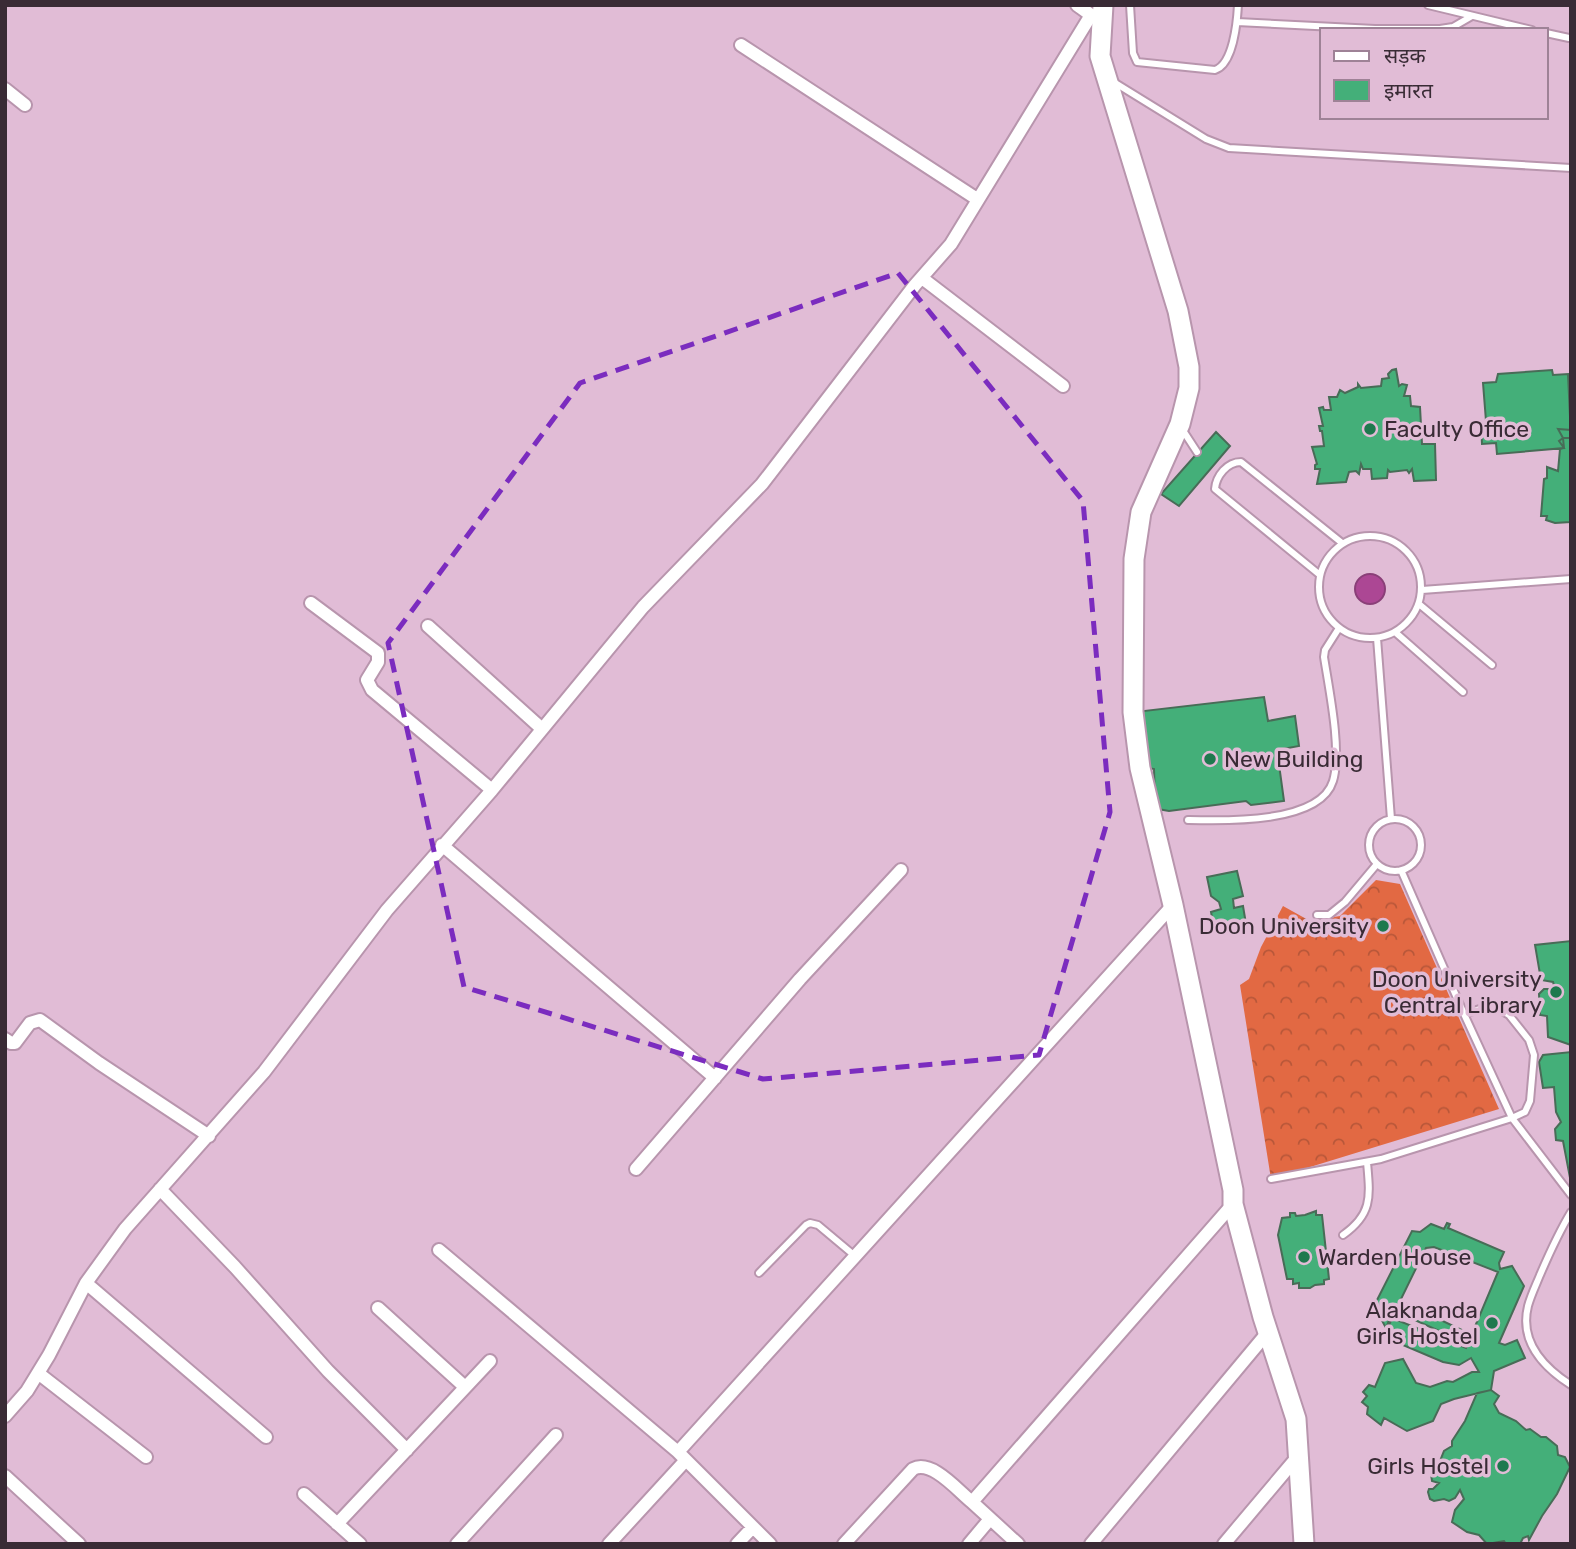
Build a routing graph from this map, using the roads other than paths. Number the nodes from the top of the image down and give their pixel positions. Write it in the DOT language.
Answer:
graph roads {
  1 [pos="1077,5"];
  2 [pos="1130,5"];
  3 [pos="1238,5"];
  4 [pos="1429,5"];
  5 [pos="1098,12"];
  6 [pos="1472,16"];
  7 [pos="1237,22"];
  8 [pos="1356,28"];
  9 [pos="1446,28"];
  10 [pos="1523,28"];
  11 [pos="1548,33"];
  12 [pos="1569,38"];
  13 [pos="741,45"];
  14 [pos="1105,77"];
  15 [pos="5,89"];
  16 [pos="25,105"];
  17 [pos="1571,168"];
  18 [pos="977,199"];
  19 [pos="922,278"];
  20 [pos="1063,386"];
  21 [pos="1180,424"];
  22 [pos="1197,452"];
  23 [pos="1212,467"];
  24 [pos="1219,475"];
  25 [pos="1342,543"];
  26 [pos="1320,575"];
  27 [pos="1571,579"];
  28 [pos="1422,590"];
  29 [pos="311,603"];
  30 [pos="1419,604"];
  31 [pos="428,626"];
  32 [pos="1339,628"];
  33 [pos="1395,632"];
  34 [pos="1377,638"];
  35 [pos="1492,665"];
  36 [pos="1463,692"];
  37 [pos="541,728"];
  38 [pos="492,789"];
  39 [pos="1391,819"];
  40 [pos="1188,820"];
  41 [pos="442,845"];
  42 [pos="1377,864"];
  43 [pos="901,870"];
  44 [pos="1401,870"];
  45 [pos="1173,905"];
  46 [pos="1317,915"];
  47 [pos="1464,1014"];
  48 [pos="5,1039"];
  49 [pos="715,1078"];
  50 [pos="1512,1118"];
  51 [pos="209,1136"];
  52 [pos="1367,1162"];
  53 [pos="636,1169"];
  54 [pos="1271,1179"];
  55 [pos="160,1189"];
  56 [pos="1571,1195"];
  57 [pos="1233,1204"];
  58 [pos="1571,1212"];
  59 [pos="1343,1235"];
  60 [pos="439,1250"];
  61 [pos="855,1256"];
  62 [pos="759,1273"];
  63 [pos="86,1283"];
  64 [pos="378,1308"];
  65 [pos="1268,1332"];
  66 [pos="490,1361"];
  67 [pos="38,1373"];
  68 [pos="1571,1385"];
  69 [pos="465,1387"];
  70 [pos="5,1416"];
  71 [pos="556,1434"];
  72 [pos="266,1437"];
  73 [pos="407,1450"];
  74 [pos="1299,1455"];
  75 [pos="682,1456"];
  76 [pos="146,1457"];
  77 [pos="5,1476"];
  78 [pos="304,1494"];
  79 [pos="972,1502"];
  80 [pos="990,1519"];
  81 [pos="337,1524"];
  82 [pos="753,1527"];
  83 [pos="79,1544"];
  84 [pos="360,1544"];
  85 [pos="457,1544"];
  86 [pos="609,1544"];
  87 [pos="737,1544"];
  88 [pos="770,1544"];
  89 [pos="844,1544"];
  90 [pos="969,1544"];
  91 [pos="1018,1544"];
  92 [pos="1091,1544"];
  93 [pos="1224,1544"];
  94 [pos="1304,1544"];
  1 -- 5 [label="street"];
  2 -- 7 [label="lane"];
  3 -- 7 [label="lane"];
  4 -- 6 [label="lane"];
  5 -- 14 [label="main road"];
  5 -- 18 [label="street"];
  6 -- 9 [label="lane"];
  6 -- 10 [label="lane"];
  7 -- 8 [label="lane"];
  11 -- 12 [label="lane"];
  13 -- 18 [label="street"];
  14 -- 17 [label="lane"];
  14 -- 21 [label="main road"];
  15 -- 16 [label="street"];
  18 -- 19 [label="street"];
  19 -- 20 [label="street"];
  19 -- 37 [label="street"];
  21 -- 22 [label="lane"];
  21 -- 45 [label="main road"];
  23 -- 24 [label="lane"];
  24 -- 25 [label="lane"];
  24 -- 26 [label="lane"];
  25 -- 26 [label="lane"];
  25 -- 28 [label="lane"];
  26 -- 32 [label="lane"];
  27 -- 28 [label="lane"];
  28 -- 30 [label="lane"];
  29 -- 38 [label="street"];
  30 -- 33 [label="lane"];
  30 -- 35 [label="lane"];
  31 -- 37 [label="street"];
  32 -- 34 [label="lane"];
  32 -- 40 [label="lane"];
  33 -- 34 [label="lane"];
  33 -- 36 [label="lane"];
  34 -- 39 [label="lane"];
  37 -- 38 [label="street"];
  38 -- 41 [label="street"];
  39 -- 42 [label="lane"];
  39 -- 44 [label="lane"];
  41 -- 49 [label="street"];
  41 -- 51 [label="street"];
  42 -- 44 [label="lane"];
  42 -- 46 [label="lane"];
  43 -- 49 [label="street"];
  44 -- 47 [label="lane"];
  45 -- 57 [label="main road"];
  45 -- 61 [label="street"];
  47 -- 50 [label="lane"];
  47 -- 50 [label="lane"];
  48 -- 51 [label="street"];
  49 -- 53 [label="street"];
  50 -- 52 [label="lane"];
  50 -- 56 [label="lane"];
  51 -- 55 [label="street"];
  52 -- 54 [label="lane"];
  52 -- 59 [label="lane"];
  55 -- 63 [label="street"];
  55 -- 73 [label="street"];
  57 -- 65 [label="main road"];
  57 -- 79 [label="street"];
  58 -- 68 [label="lane"];
  60 -- 75 [label="street"];
  61 -- 62 [label="lane"];
  61 -- 75 [label="street"];
  63 -- 67 [label="street"];
  63 -- 72 [label="street"];
  64 -- 69 [label="street"];
  65 -- 74 [label="main road"];
  65 -- 92 [label="street"];
  66 -- 69 [label="street"];
  67 -- 70 [label="street"];
  67 -- 76 [label="street"];
  69 -- 73 [label="street"];
  71 -- 85 [label="street"];
  73 -- 81 [label="street"];
  74 -- 93 [label="street"];
  74 -- 94 [label="main road"];
  75 -- 82 [label="street"];
  75 -- 86 [label="street"];
  77 -- 83 [label="street"];
  78 -- 81 [label="street"];
  79 -- 80 [label="street"];
  79 -- 89 [label="street"];
  80 -- 90 [label="street"];
  80 -- 91 [label="street"];
  81 -- 84 [label="street"];
  82 -- 87 [label="street"];
  82 -- 88 [label="street"];
}
